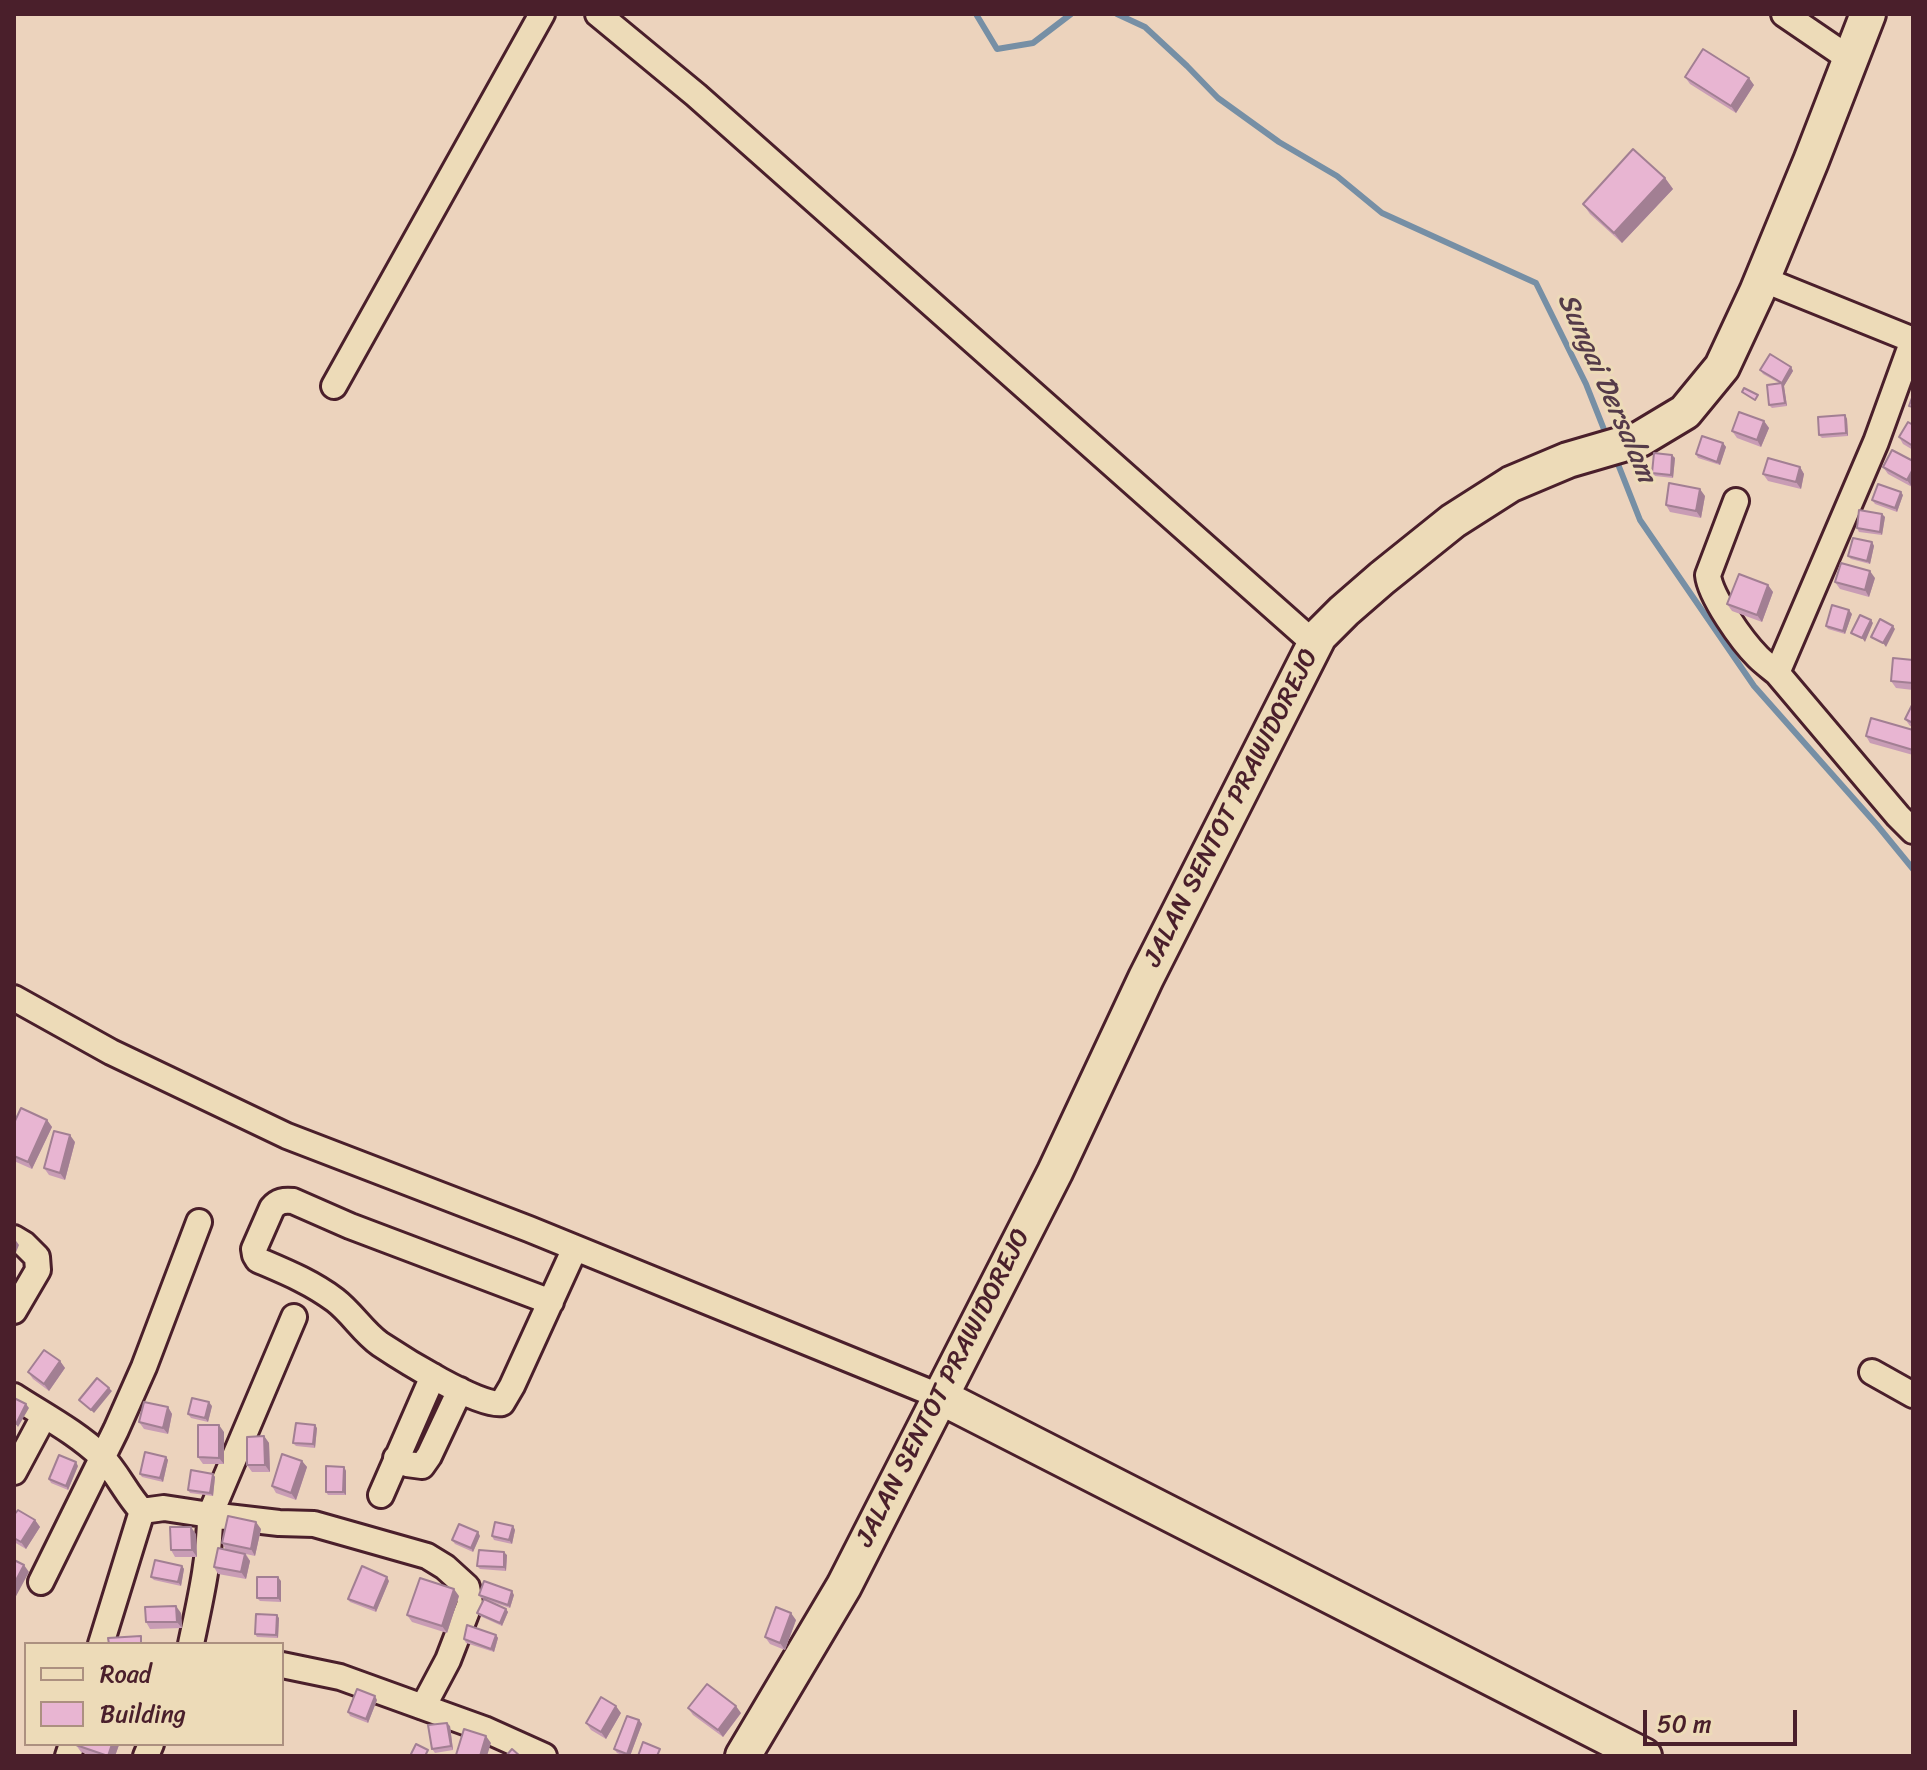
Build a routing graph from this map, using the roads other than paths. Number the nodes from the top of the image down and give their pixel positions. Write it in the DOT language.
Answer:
graph roads {
  1 [pos="542,14"];
  2 [pos="598,14"];
  3 [pos="1784,14"];
  4 [pos="1868,14"];
  5 [pos="1850,59"];
  6 [pos="1762,279"];
  7 [pos="1913,340"];
  8 [pos="334,386"];
  9 [pos="1736,501"];
  10 [pos="1315,644"];
  11 [pos="1777,673"];
  12 [pos="1913,831"];
  13 [pos="14,998"];
  14 [pos="199,1222"];
  15 [pos="14,1238"];
  16 [pos="575,1248"];
  17 [pos="551,1302"];
  18 [pos="14,1311"];
  19 [pos="294,1317"];
  20 [pos="1872,1372"];
  21 [pos="433,1376"];
  22 [pos="460,1390"];
  23 [pos="1913,1395"];
  24 [pos="14,1396"];
  25 [pos="939,1396"];
  26 [pos="44,1416"];
  27 [pos="102,1457"];
  28 [pos="396,1458"];
  29 [pos="14,1472"];
  30 [pos="381,1495"];
  31 [pos="142,1511"];
  32 [pos="210,1515"];
  33 [pos="41,1582"];
  34 [pos="102,1642"];
  35 [pos="191,1642"];
  36 [pos="284,1665"];
  37 [pos="423,1707"];
  38 [pos="544,1756"];
  39 [pos="743,1756"];
  40 [pos="1644,1756"];
  1 -- 8 [label="street"];
  2 -- 10 [label="street"];
  3 -- 5 [label="street"];
  4 -- 5 [label="main road, JALAN SENTOT PRAWIDOREJO"];
  5 -- 6 [label="main road, JALAN SENTOT PRAWIDOREJO"];
  6 -- 7 [label="street"];
  6 -- 10 [label="main road, JALAN SENTOT PRAWIDOREJO"];
  7 -- 11 [label="street"];
  9 -- 11 [label="street"];
  10 -- 25 [label="main road, JALAN SENTOT PRAWIDOREJO"];
  11 -- 12 [label="street"];
  13 -- 16 [label="street"];
  14 -- 27 [label="street"];
  15 -- 18 [label="street"];
  16 -- 17 [label="street"];
  16 -- 25 [label="street"];
  17 -- 21 [label="street"];
  17 -- 22 [label="street"];
  19 -- 32 [label="street"];
  20 -- 23 [label="street"];
  21 -- 22 [label="street"];
  21 -- 28 [label="street"];
  22 -- 28 [label="street"];
  24 -- 26 [label="street"];
  25 -- 39 [label="main road, JALAN SENTOT PRAWIDOREJO"];
  25 -- 40 [label="main road"];
  26 -- 27 [label="street"];
  26 -- 29 [label="street"];
  27 -- 31 [label="street"];
  27 -- 33 [label="street"];
  28 -- 30 [label="street"];
  31 -- 32 [label="street"];
  31 -- 34 [label="street"];
  32 -- 35 [label="street"];
  32 -- 37 [label="street"];
  36 -- 37 [label="street"];
  37 -- 38 [label="street"];
}
